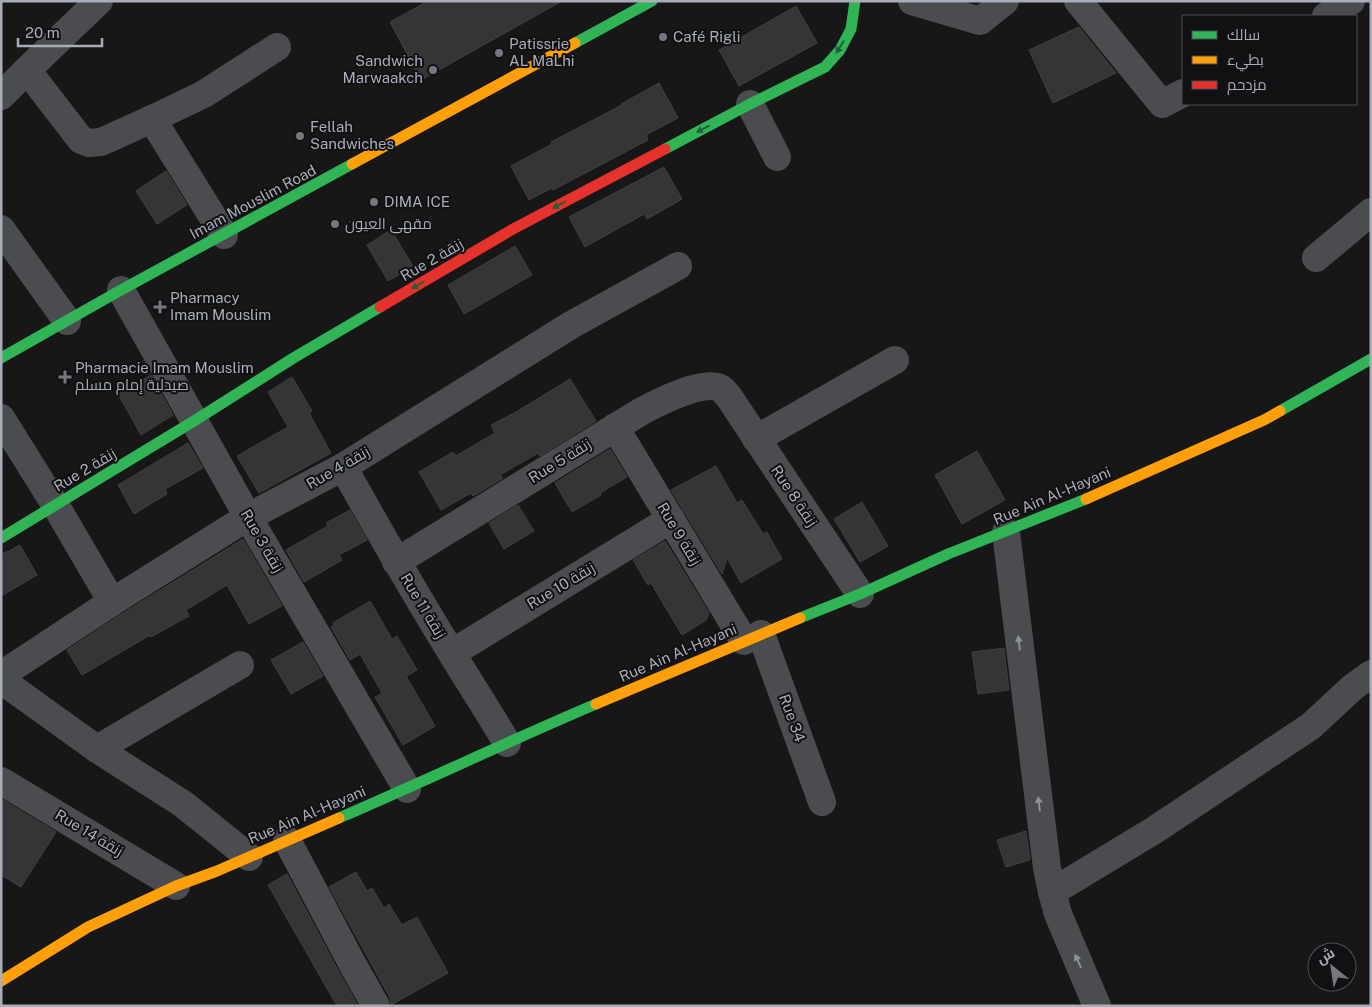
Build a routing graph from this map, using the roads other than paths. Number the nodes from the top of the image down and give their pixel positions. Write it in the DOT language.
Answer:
graph roads {
  1 [pos="99,1"];
  2 [pos="652,1"];
  3 [pos="855,1"];
  4 [pos="912,1"];
  5 [pos="1005,1"];
  6 [pos="1078,1"];
  7 [pos="1351,1"];
  8 [pos="1328,15"];
  9 [pos="277,47"];
  10 [pos="27,70"];
  11 [pos="1,96"];
  12 [pos="1173,99"];
  13 [pos="750,104"];
  14 [pos="152,119"];
  15 [pos="777,157"];
  16 [pos="1371,212"];
  17 [pos="1,229"];
  18 [pos="224,235"];
  19 [pos="1316,258"];
  20 [pos="678,266"];
  21 [pos="121,290"];
  22 [pos="67,321"];
  23 [pos="1,358"];
  24 [pos="1371,359"];
  25 [pos="895,360"];
  26 [pos="729,397"];
  27 [pos="1,418"];
  28 [pos="194,421"];
  29 [pos="615,428"];
  30 [pos="756,439"];
  31 [pos="343,467"];
  32 [pos="56,506"];
  33 [pos="248,517"];
  34 [pos="671,519"];
  35 [pos="1006,532"];
  36 [pos="1,538"];
  37 [pos="396,562"];
  38 [pos="860,594"];
  39 [pos="112,602"];
  40 [pos="753,637"];
  41 [pos="452,654"];
  42 [pos="240,665"];
  43 [pos="1371,674"];
  44 [pos="1,675"];
  45 [pos="1,680"];
  46 [pos="507,743"];
  47 [pos="97,749"];
  48 [pos="1,781"];
  49 [pos="406,789"];
  50 [pos="822,802"];
  51 [pos="287,840"];
  52 [pos="249,857"];
  53 [pos="176,886"];
  54 [pos="1052,892"];
  55 [pos="1,981"];
  56 [pos="376,1006"];
  57 [pos="1097,1006"];
  1 -- 10 [label="street"];
  2 -- 18 [label="street, Imam Mouslim Road"];
  3 -- 13 [label="street, Rue 2 زنقة, one-way"];
  4 -- 5 [label="street"];
  6 -- 12 [label="street"];
  7 -- 8 [label="street"];
  9 -- 14 [label="street"];
  10 -- 11 [label="street"];
  10 -- 14 [label="street"];
  13 -- 15 [label="street"];
  13 -- 28 [label="street, Rue 2 زنقة, one-way"];
  14 -- 18 [label="street"];
  16 -- 19 [label="street"];
  17 -- 22 [label="street"];
  18 -- 21 [label="street, Imam Mouslim Road"];
  20 -- 31 [label="street, Rue 4 زنقة"];
  21 -- 22 [label="street, Imam Mouslim Road"];
  21 -- 28 [label="street, Rue 3 زنقة"];
  22 -- 23 [label="street, Imam Mouslim Road"];
  24 -- 35 [label="street, Rue Ain Al-Hayani"];
  25 -- 30 [label="street"];
  26 -- 29 [label="street, Rue 5 زنقة"];
  26 -- 30 [label="street, Rue 8 زنقة"];
  27 -- 32 [label="street"];
  28 -- 32 [label="street, Rue 2 زنقة"];
  28 -- 33 [label="street, Rue 3 زنقة"];
  29 -- 34 [label="street, Rue 9 زنقة"];
  29 -- 37 [label="street, Rue 5 زنقة"];
  30 -- 38 [label="street, Rue 8 زنقة"];
  31 -- 33 [label="street, Rue 4 زنقة"];
  31 -- 37 [label="street, Rue 11 زنقة"];
  32 -- 36 [label="street, Rue 2 زنقة"];
  32 -- 39 [label="street"];
  33 -- 39 [label="street, Rue 4 زنقة"];
  33 -- 49 [label="street, Rue 3 زنقة"];
  34 -- 40 [label="street, Rue 9 زنقة"];
  34 -- 41 [label="street, Rue 10 زنقة"];
  35 -- 38 [label="street, Rue Ain Al-Hayani"];
  54 -- 35 [label="street, one-way"];
  37 -- 41 [label="street, Rue 11 زنقة"];
  38 -- 40 [label="street, Rue Ain Al-Hayani"];
  39 -- 44 [label="street, Rue 4 زنقة"];
  40 -- 46 [label="street, Rue Ain Al-Hayani"];
  40 -- 50 [label="street, Rue 34"];
  41 -- 46 [label="street, Rue 11 زنقة"];
  42 -- 47 [label="street"];
  43 -- 54 [label="street"];
  45 -- 47 [label="street"];
  46 -- 49 [label="street, Rue Ain Al-Hayani"];
  47 -- 52 [label="street"];
  48 -- 53 [label="street, Rue 14 زنقة"];
  49 -- 51 [label="street, Rue Ain Al-Hayani"];
  51 -- 52 [label="street, Rue Ain Al-Hayani"];
  51 -- 56 [label="street"];
  52 -- 53 [label="street, Rue Ain Al-Hayani"];
  53 -- 55 [label="street, Rue Ain Al-Hayani"];
  57 -- 54 [label="street, one-way"];
}
